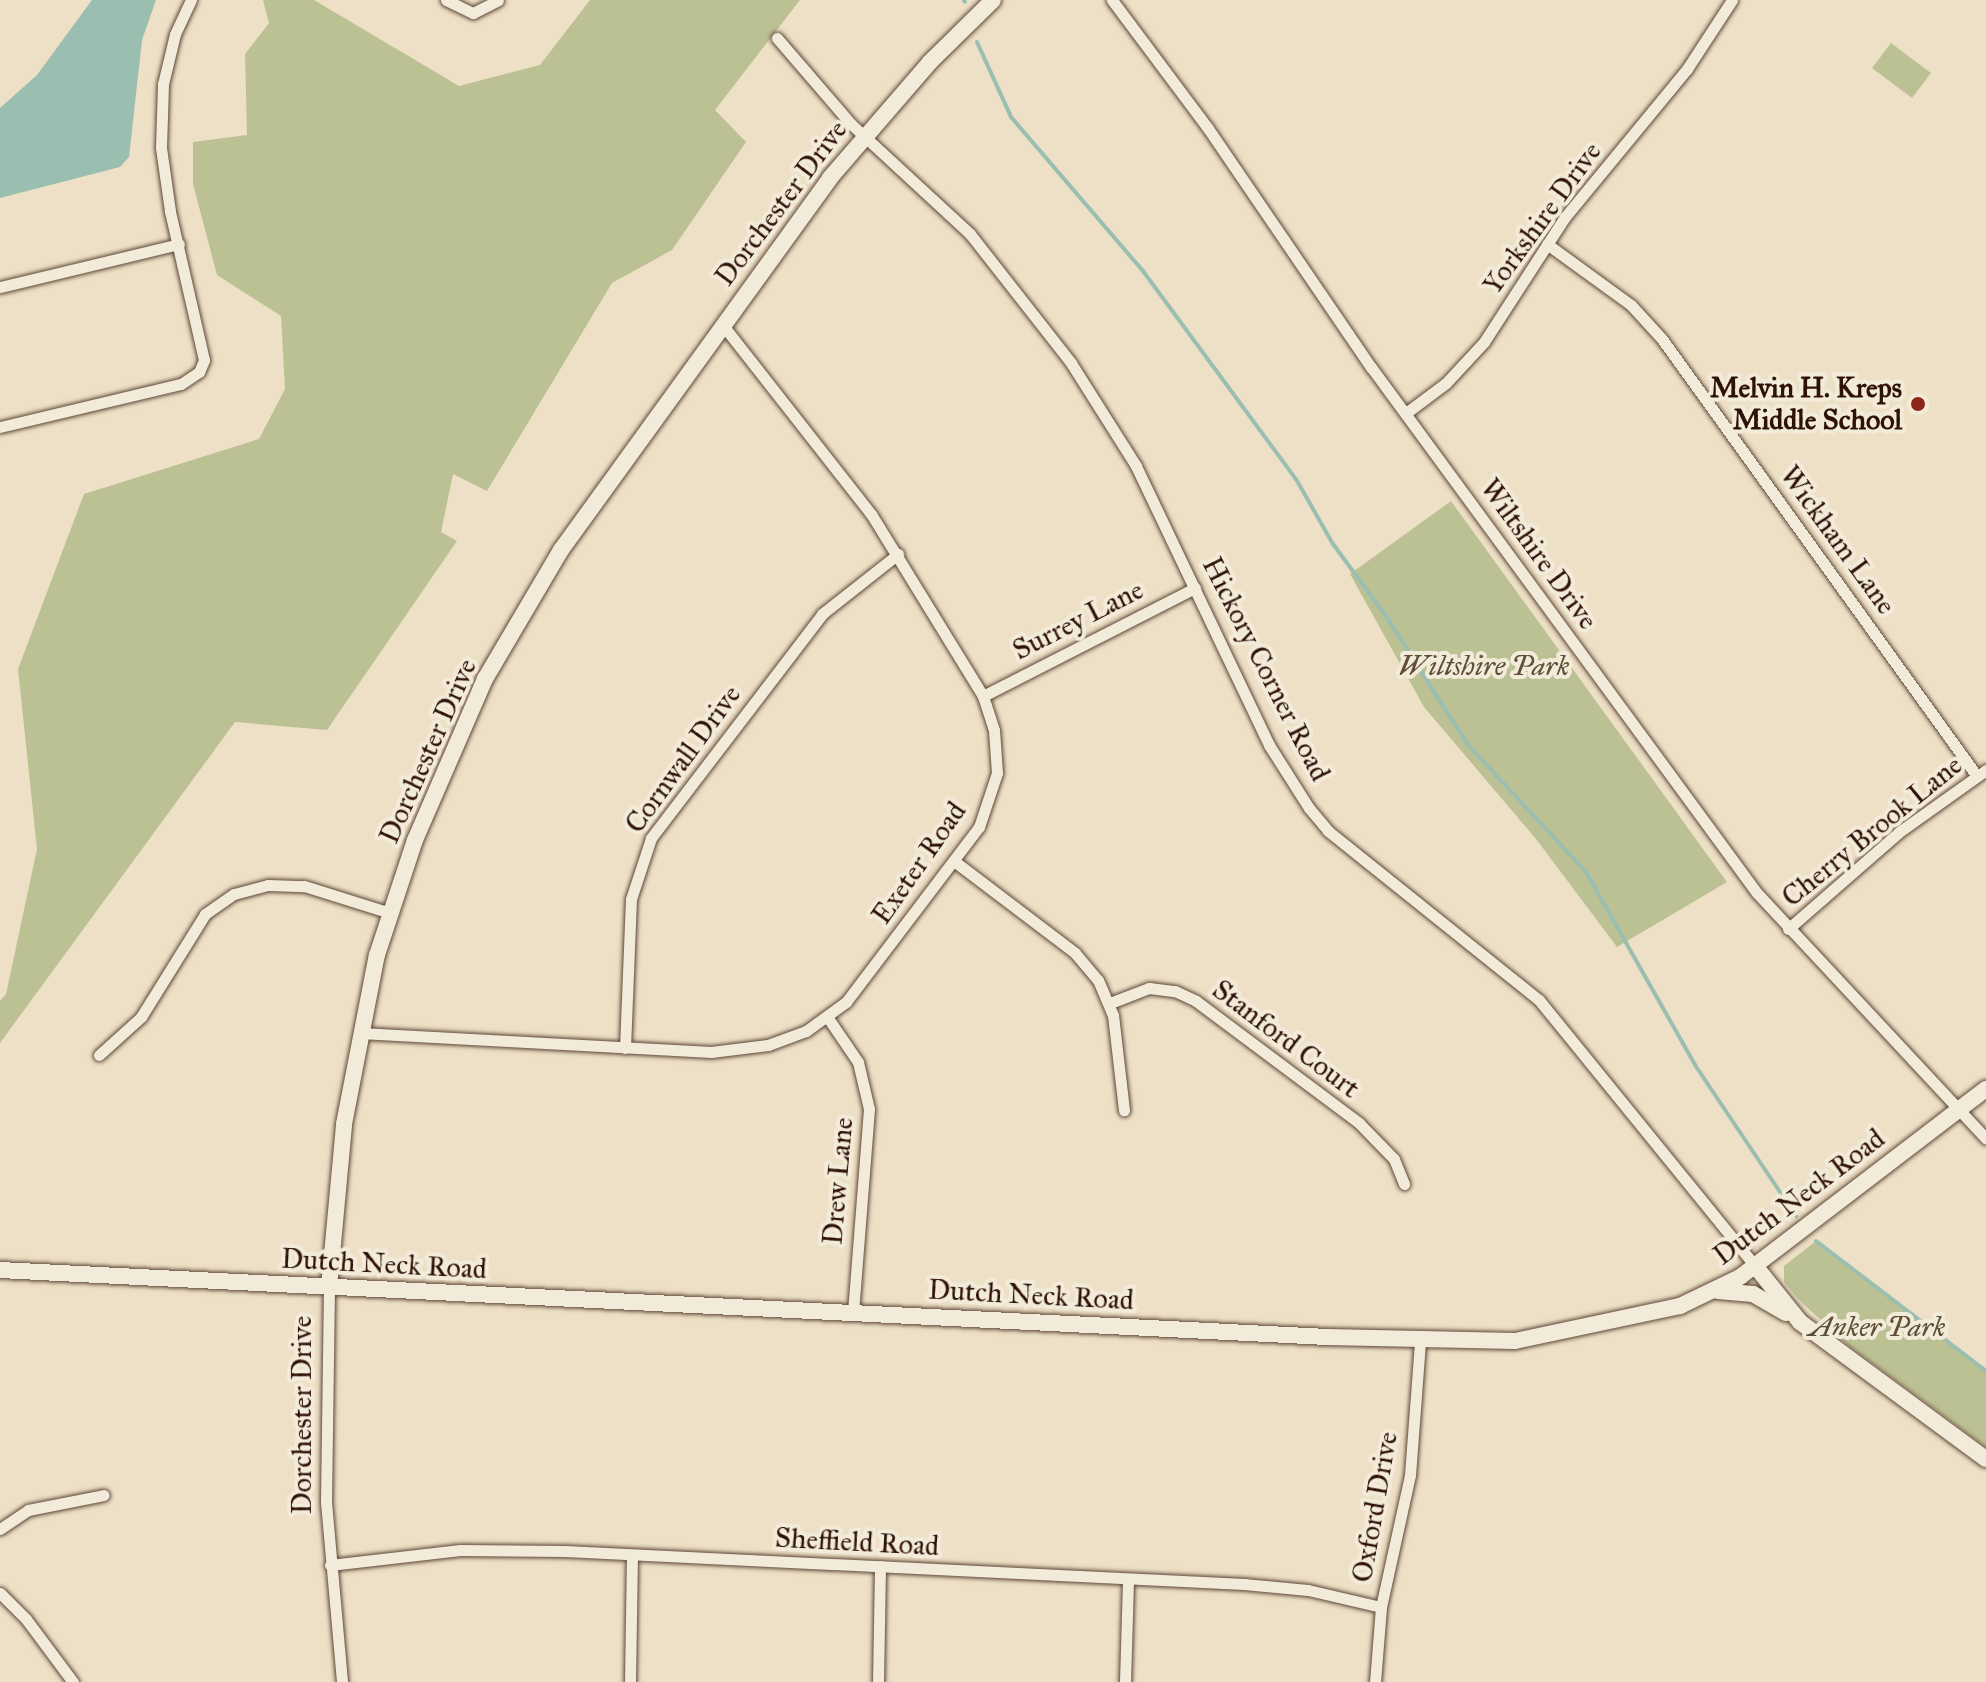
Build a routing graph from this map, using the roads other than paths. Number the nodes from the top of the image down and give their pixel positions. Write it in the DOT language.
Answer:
graph roads {
  1 [pos="191,0"];
  2 [pos="446,0"];
  3 [pos="498,0"];
  4 [pos="993,0"];
  5 [pos="1112,0"];
  6 [pos="1732,0"];
  7 [pos="777,38"];
  8 [pos="864,137"];
  9 [pos="179,244"];
  10 [pos="1547,244"];
  11 [pos="0,287"];
  12 [pos="722,324"];
  13 [pos="1406,413"];
  14 [pos="0,427"];
  15 [pos="898,554"];
  16 [pos="1195,588"];
  17 [pos="983,696"];
  18 [pos="1981,773"];
  19 [pos="954,861"];
  20 [pos="390,913"];
  21 [pos="1788,929"];
  22 [pos="1110,1003"];
  23 [pos="828,1018"];
  24 [pos="360,1033"];
  25 [pos="625,1048"];
  26 [pos="99,1055"];
  27 [pos="1986,1089"];
  28 [pos="1959,1109"];
  29 [pos="1124,1110"];
  30 [pos="1986,1139"];
  31 [pos="1404,1184"];
  32 [pos="1756,1267"];
  33 [pos="0,1270"];
  34 [pos="329,1287"];
  35 [pos="1713,1292"];
  36 [pos="853,1311"];
  37 [pos="1800,1322"];
  38 [pos="1420,1341"];
  39 [pos="1986,1459"];
  40 [pos="104,1495"];
  41 [pos="0,1529"];
  42 [pos="632,1555"];
  43 [pos="330,1565"];
  44 [pos="880,1566"];
  45 [pos="1128,1579"];
  46 [pos="0,1593"];
  47 [pos="1381,1607"];
  48 [pos="73,1682"];
  49 [pos="342,1682"];
  50 [pos="630,1682"];
  51 [pos="878,1682"];
  52 [pos="1125,1682"];
  53 [pos="1375,1682"];
  1 -- 9 [label="street"];
  2 -- 3 [label="street"];
  4 -- 8 [label="street, Dorchester Drive"];
  5 -- 13 [label="street, Wiltshire Drive"];
  6 -- 10 [label="street, Yorkshire Drive"];
  7 -- 8 [label="street, Hickory Corner Road"];
  8 -- 12 [label="street, Dorchester Drive"];
  8 -- 16 [label="street, Hickory Corner Road"];
  9 -- 11 [label="street"];
  9 -- 14 [label="street"];
  10 -- 13 [label="street, Yorkshire Drive"];
  10 -- 18 [label="street, Wickham Lane"];
  12 -- 15 [label="street, Exeter Road"];
  12 -- 20 [label="street, Dorchester Drive"];
  13 -- 21 [label="street, Wiltshire Drive"];
  15 -- 17 [label="street, Exeter Road"];
  15 -- 25 [label="street, Cornwall Drive"];
  16 -- 17 [label="street, Surrey Lane"];
  16 -- 32 [label="street, Hickory Corner Road"];
  17 -- 19 [label="street, Exeter Road"];
  18 -- 21 [label="street, Cherry Brook Lane"];
  19 -- 22 [label="street"];
  19 -- 23 [label="street, Exeter Road"];
  20 -- 24 [label="street, Dorchester Drive"];
  20 -- 26 [label="street"];
  21 -- 28 [label="street, Wiltshire Drive"];
  22 -- 29 [label="street"];
  22 -- 31 [label="street, Stanford Court"];
  23 -- 25 [label="street, Exeter Road"];
  23 -- 36 [label="street, Drew Lane"];
  24 -- 25 [label="street, Exeter Road"];
  24 -- 34 [label="street, Dorchester Drive"];
  27 -- 28 [label="street, Dutch Neck Road"];
  28 -- 30 [label="street, Wiltshire Drive"];
  28 -- 32 [label="street, Dutch Neck Road"];
  32 -- 35 [label="street, Dutch Neck Road"];
  32 -- 37 [label="street, Hickory Corner Road"];
  33 -- 34 [label="street, Dutch Neck Road"];
  34 -- 36 [label="street, Dutch Neck Road"];
  34 -- 43 [label="street, Dorchester Drive"];
  35 -- 37 [label="street"];
  35 -- 38 [label="street, Dutch Neck Road"];
  36 -- 38 [label="street, Dutch Neck Road"];
  37 -- 39 [label="street, Hickory Corner Road"];
  38 -- 47 [label="street, Oxford Drive"];
  40 -- 41 [label="street"];
  42 -- 43 [label="street, Sheffield Road"];
  42 -- 44 [label="street, Sheffield Road"];
  42 -- 50 [label="street"];
  43 -- 49 [label="street, Dorchester Drive"];
  44 -- 45 [label="street, Sheffield Road"];
  44 -- 51 [label="street"];
  45 -- 47 [label="street, Sheffield Road"];
  45 -- 52 [label="street"];
  46 -- 48 [label="street"];
  47 -- 53 [label="street, Oxford Drive"];
}
